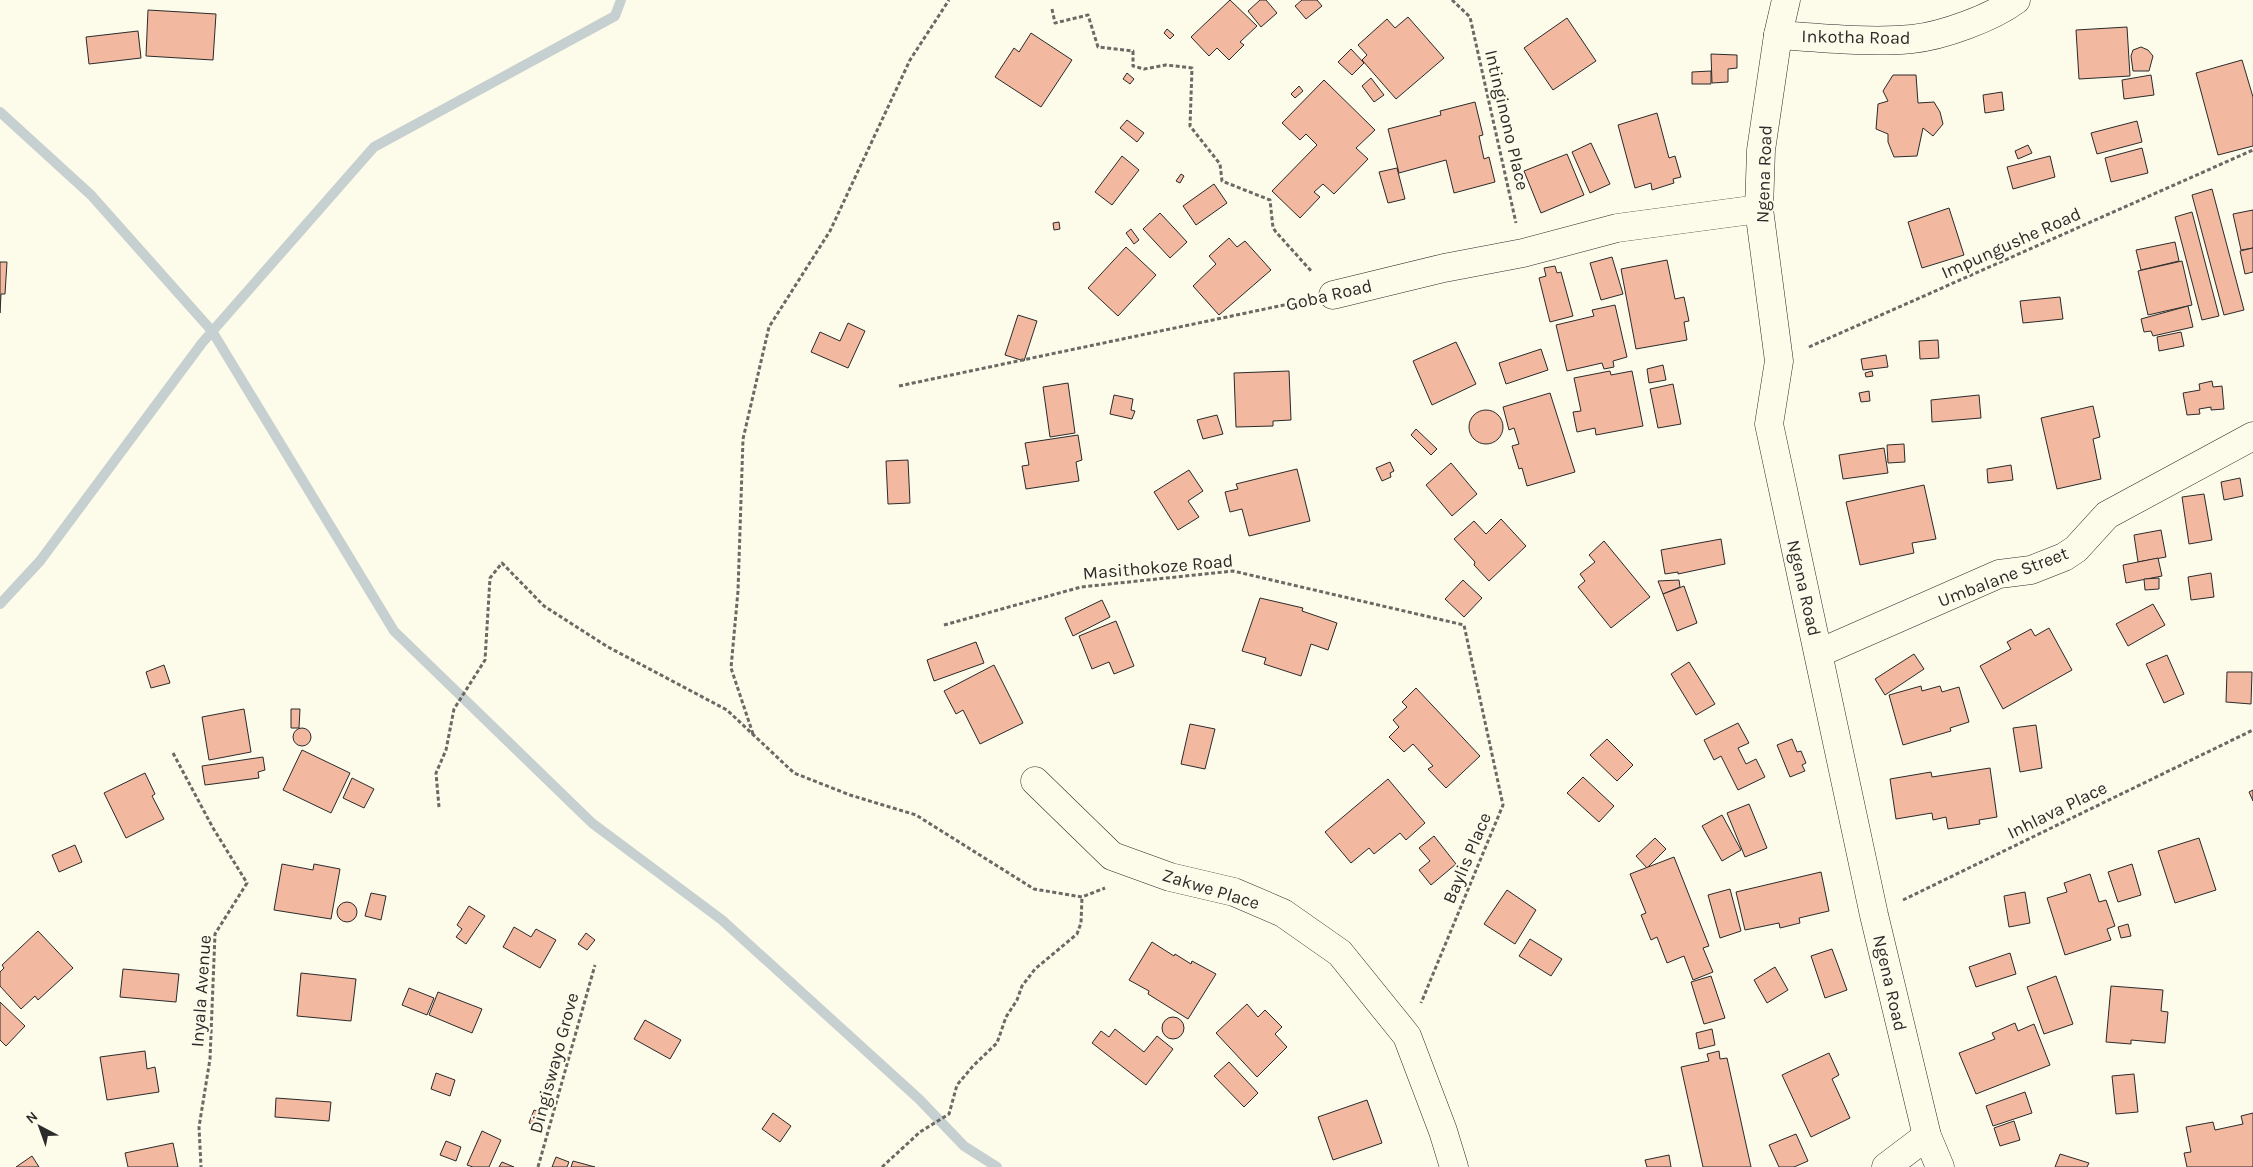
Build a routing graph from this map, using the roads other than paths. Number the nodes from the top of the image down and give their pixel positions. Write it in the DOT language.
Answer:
graph roads {
  1 [pos="1786,0"];
  2 [pos="2016,0"];
  3 [pos="1778,35"];
  4 [pos="1759,209"];
  5 [pos="1333,295"];
  6 [pos="2253,436"];
  7 [pos="1819,653"];
  8 [pos="1035,780"];
  9 [pos="1927,1136"];
  10 [pos="1454,1167"];
  11 [pos="1886,1167"];
  12 [pos="1940,1167"];
  1 -- 3 [label="street, Ngena Road"];
  2 -- 3 [label="street, Inkotha Road"];
  3 -- 4 [label="street, Ngena Road"];
  4 -- 5 [label="street, Goba Road"];
  4 -- 7 [label="street, Ngena Road"];
  6 -- 7 [label="street, Umbalane Street"];
  7 -- 9 [label="street, Ngena Road"];
  8 -- 10 [label="street, Zakwe Place"];
  9 -- 11 [label="street"];
  9 -- 12 [label="street, Ngena Road"];
}
